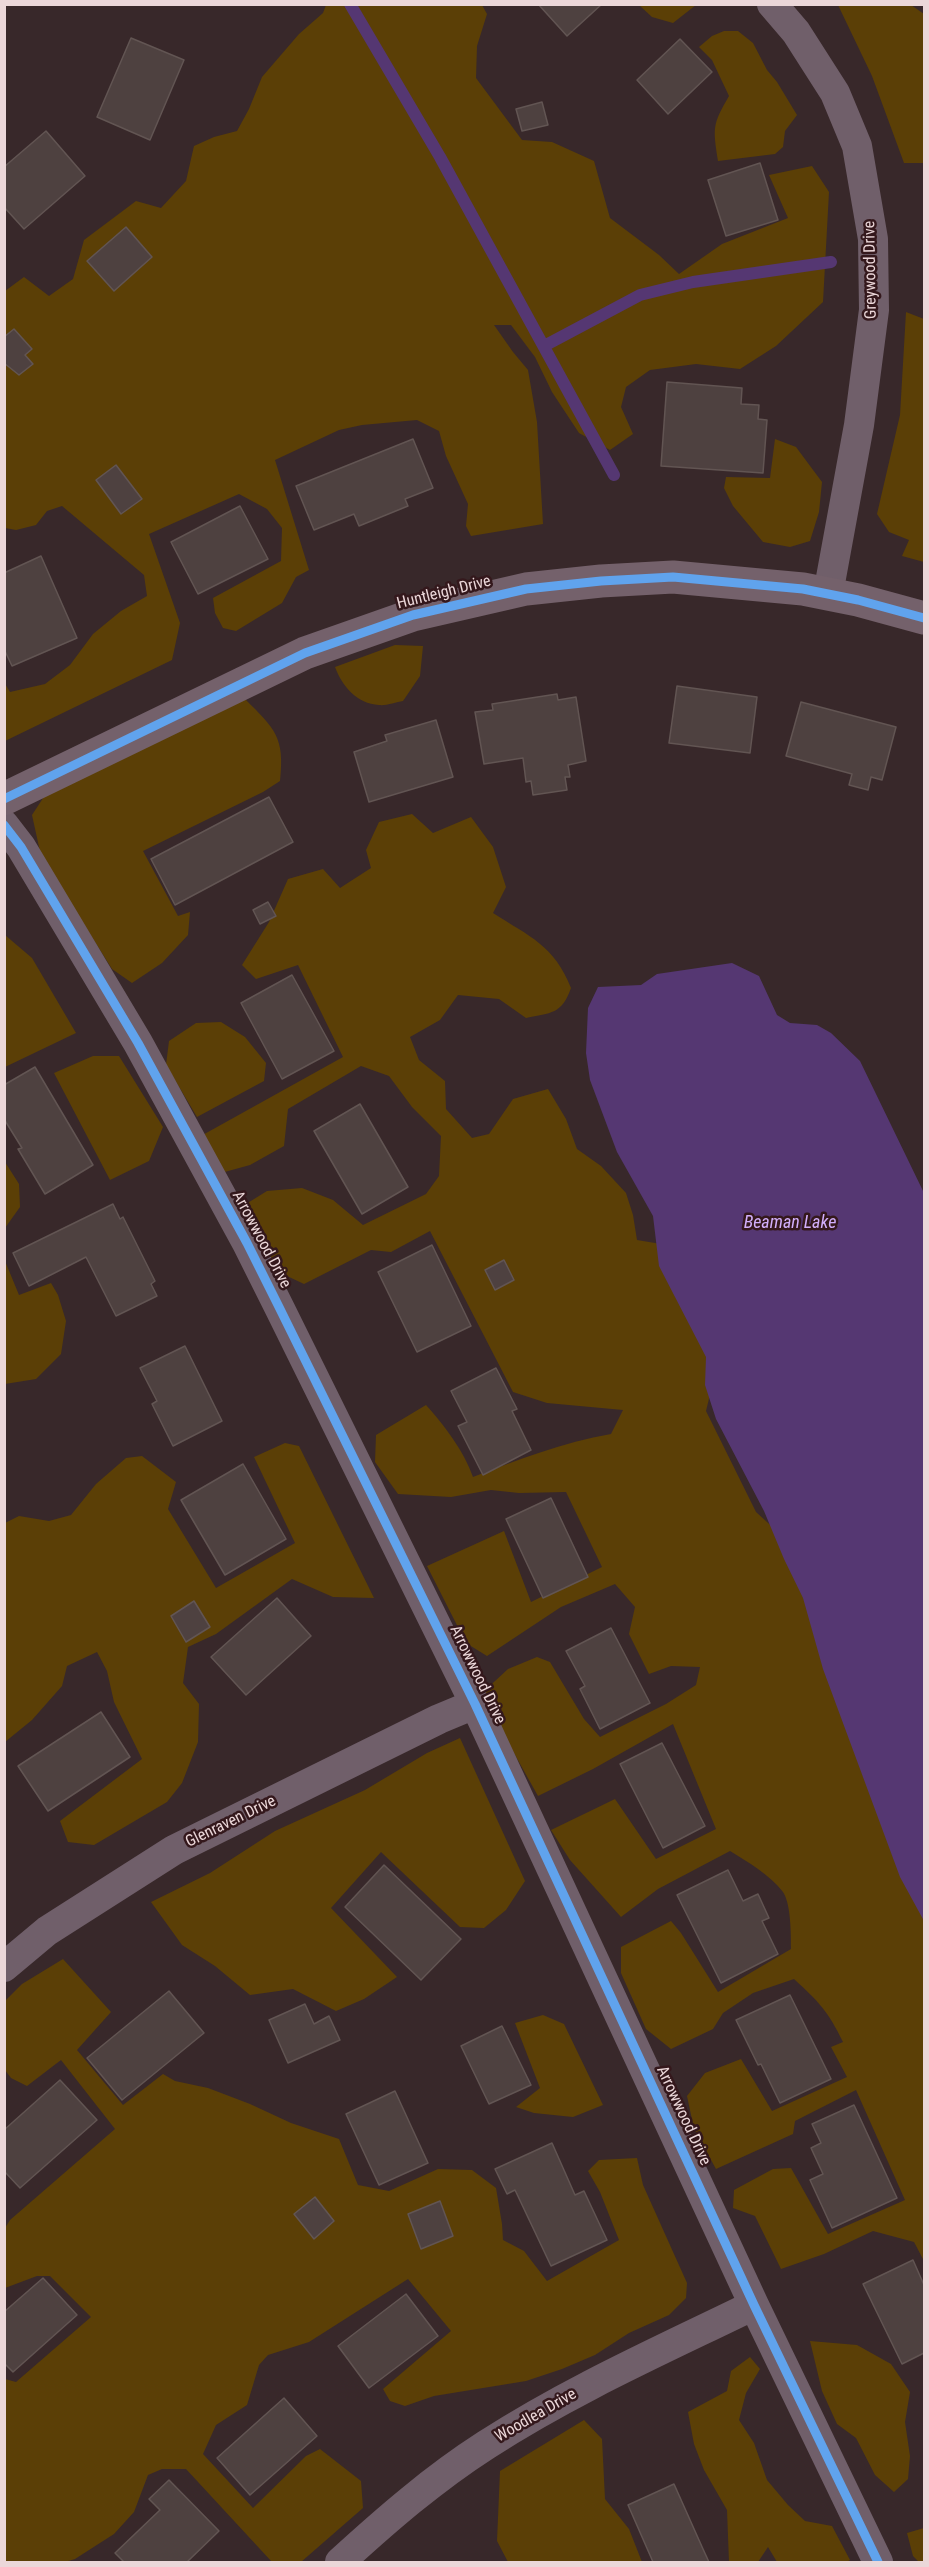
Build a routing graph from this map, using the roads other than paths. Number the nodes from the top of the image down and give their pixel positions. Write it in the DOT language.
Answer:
graph roads {
  1 [pos="772,4"];
  2 [pos="828,594"];
  3 [pos="924,618"];
  4 [pos="4,799"];
  5 [pos="4,825"];
  6 [pos="475,1704"];
  7 [pos="4,1967"];
  8 [pos="754,2305"];
  9 [pos="340,2562"];
  10 [pos="878,2562"];
  1 -- 2 [label="street, Greywood Drive"];
  2 -- 3 [label="street, Huntleigh Drive"];
  2 -- 4 [label="street, Huntleigh Drive"];
  5 -- 6 [label="street, Arrowwood Drive"];
  6 -- 7 [label="street, Glenraven Drive"];
  6 -- 8 [label="street, Arrowwood Drive"];
  8 -- 9 [label="street, Woodlea Drive"];
  8 -- 10 [label="street, Arrowwood Drive"];
}
